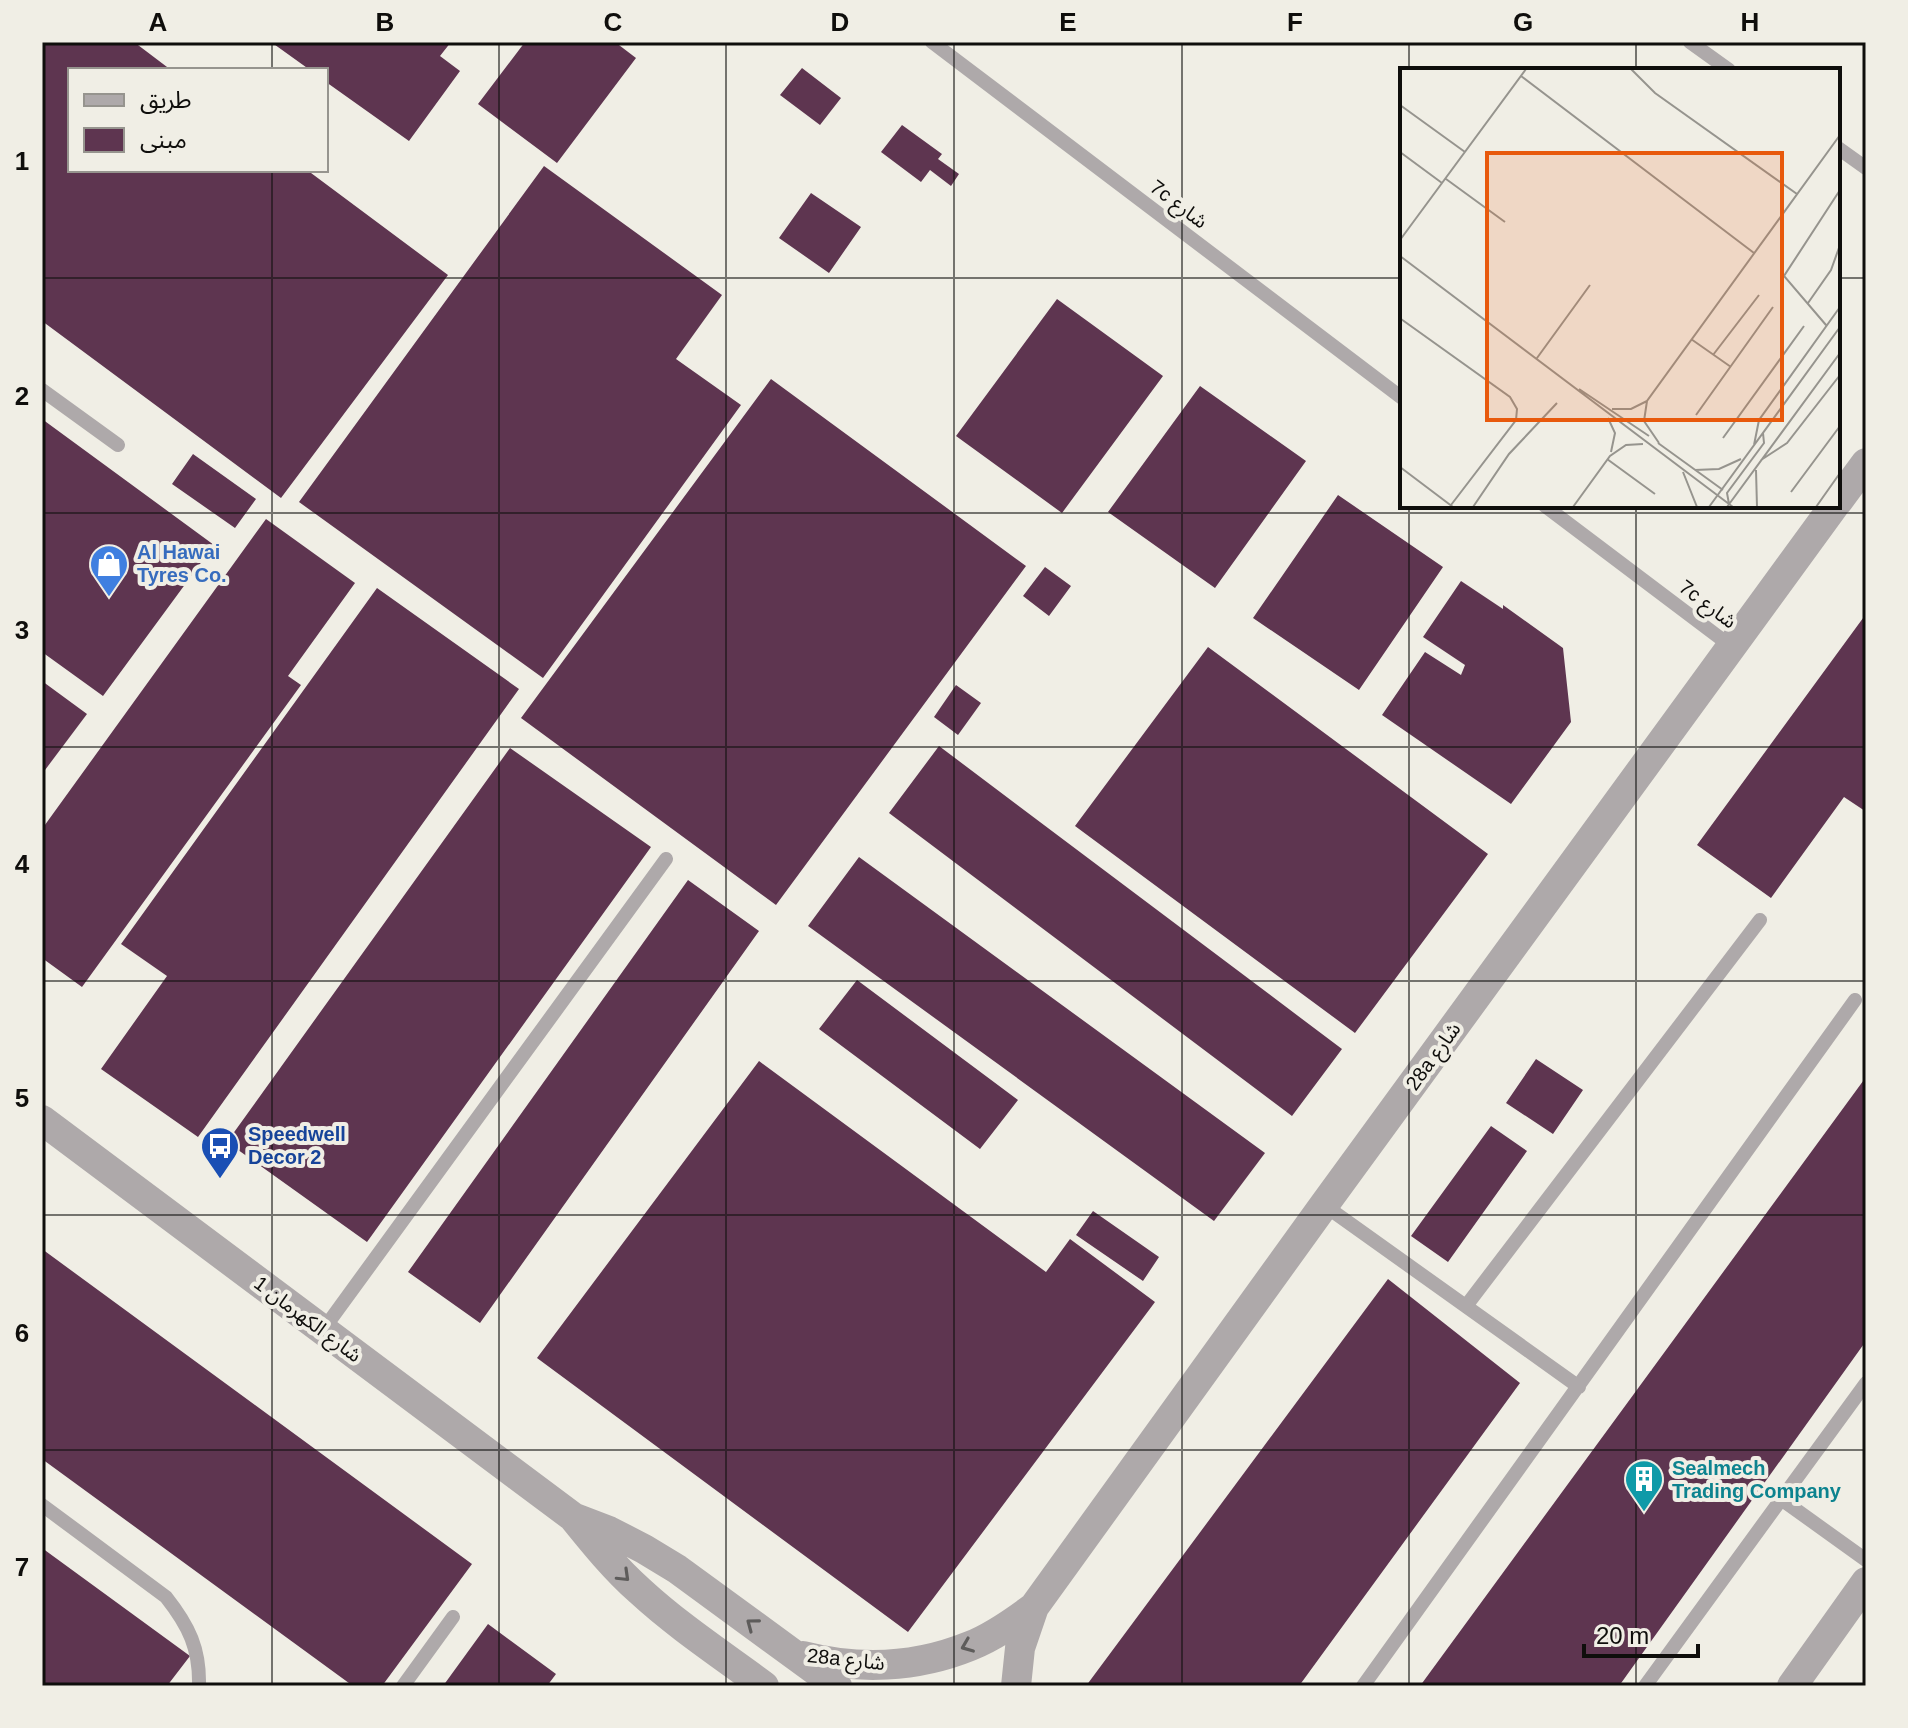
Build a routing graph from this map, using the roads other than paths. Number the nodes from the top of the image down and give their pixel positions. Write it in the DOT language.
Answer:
graph roads {
  1 [pos="932,42"];
  2 [pos="1690,42"];
  3 [pos="1726,68"];
  4 [pos="1840,149"];
  5 [pos="1866,168"];
  6 [pos="42,390"];
  7 [pos="1400,396"];
  8 [pos="118,445"];
  9 [pos="1866,463"];
  10 [pos="1840,499"];
  11 [pos="1548,508"];
  12 [pos="1833,508"];
  13 [pos="1732,647"];
  14 [pos="666,859"];
  15 [pos="1760,920"];
  16 [pos="1855,1000"];
  17 [pos="42,1120"];
  18 [pos="1324,1205"];
  19 [pos="1466,1306"];
  20 [pos="323,1330"];
  21 [pos="1866,1383"];
  22 [pos="1579,1387"];
  23 [pos="1781,1499"];
  24 [pos="42,1505"];
  25 [pos="573,1517"];
  26 [pos="1866,1560"];
  27 [pos="1866,1582"];
  28 [pos="1034,1607"];
  29 [pos="453,1617"];
  30 [pos="789,1652"];
  31 [pos="199,1686"];
  32 [pos="403,1686"];
  33 [pos="764,1686"];
  34 [pos="837,1686"];
  35 [pos="1016,1686"];
  36 [pos="1363,1686"];
  37 [pos="1645,1686"];
  38 [pos="1792,1686"];
  1 -- 7 [label="lane, 7c شارع"];
  2 -- 3 [label="lane"];
  4 -- 5 [label="lane"];
  6 -- 8 [label="lane"];
  9 -- 10 [label="street, 28a شارع"];
  11 -- 13 [label="lane, 7c شارع"];
  12 -- 13 [label="street, 28a شارع"];
  13 -- 18 [label="street, 28a شارع"];
  14 -- 20 [label="lane"];
  15 -- 19 [label="lane"];
  16 -- 22 [label="lane"];
  17 -- 20 [label="street, شارع الكهرمان 1"];
  18 -- 19 [label="lane"];
  18 -- 28 [label="street, 28a شارع"];
  19 -- 22 [label="lane"];
  20 -- 25 [label="street, شارع الكهرمان 1"];
  21 -- 23 [label="lane"];
  22 -- 36 [label="lane"];
  23 -- 26 [label="lane"];
  23 -- 37 [label="lane"];
  24 -- 31 [label="lane"];
  30 -- 25 [label="street, شارع الكهرمان 1, one-way"];
  25 -- 33 [label="street, شارع الكهرمان 1, one-way"];
  27 -- 38 [label="street"];
  28 -- 30 [label="street, 28a شارع, one-way"];
  28 -- 35 [label="street, 28a شارع"];
  29 -- 32 [label="lane"];
  30 -- 34 [label="street, شارع الكهرمان 1"];
}
